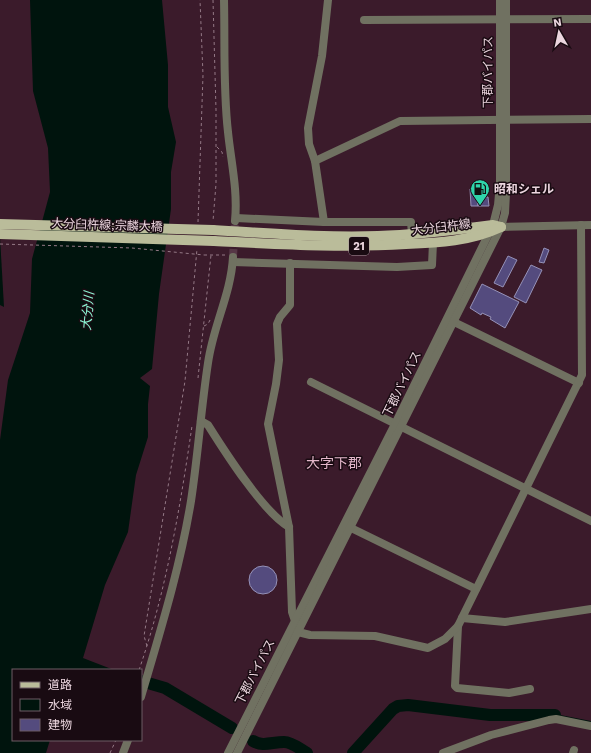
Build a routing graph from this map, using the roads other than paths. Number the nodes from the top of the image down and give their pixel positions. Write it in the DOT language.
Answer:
graph roads {
  1 [pos="224,0"];
  2 [pos="328,0"];
  3 [pos="500,0"];
  4 [pos="506,0"];
  5 [pos="503,19"];
  6 [pos="591,19"];
  7 [pos="364,20"];
  8 [pos="504,119"];
  9 [pos="591,120"];
  10 [pos="315,161"];
  11 [pos="324,222"];
  12 [pos="0,224"];
  13 [pos="581,225"];
  14 [pos="591,225"];
  15 [pos="213,226"];
  16 [pos="494,228"];
  17 [pos="0,234"];
  18 [pos="412,234"];
  19 [pos="214,242"];
  20 [pos="433,243"];
  21 [pos="290,263"];
  22 [pos="454,322"];
  23 [pos="582,335"];
  24 [pos="591,335"];
  25 [pos="311,382"];
  26 [pos="579,383"];
  27 [pos="202,421"];
  28 [pos="398,425"];
  29 [pos="527,489"];
  30 [pos="591,521"];
  31 [pos="347,526"];
  32 [pos="289,527"];
  33 [pos="476,589"];
  34 [pos="591,609"];
  35 [pos="462,618"];
  36 [pos="295,621"];
  37 [pos="458,626"];
  38 [pos="298,632"];
  39 [pos="530,689"];
  40 [pos="142,694"];
  41 [pos="591,726"];
  42 [pos="128,741"];
  43 [pos="123,753"];
  44 [pos="228,753"];
  45 [pos="237,753"];
  46 [pos="442,753"];
  1 -- 11 [label="street"];
  2 -- 10 [label="street"];
  3 -- 5 [label="street, 下郡バイパス"];
  4 -- 5 [label="street, 下郡バイパス"];
  5 -- 6 [label="street"];
  5 -- 7 [label="street"];
  5 -- 8 [label="street, 下郡バイパス"];
  8 -- 9 [label="street"];
  8 -- 10 [label="street"];
  8 -- 16 [label="street, 下郡バイパス"];
  10 -- 11 [label="street"];
  11 -- 18 [label="street"];
  12 -- 15 [label="main road, 大分臼杵線;宗麟大橋 / 21, bridge"];
  13 -- 14 [label="street"];
  13 -- 16 [label="street"];
  13 -- 23 [label="street"];
  15 -- 18 [label="main road, 大分臼杵線 / 21"];
  16 -- 18 [label="main road, 大分臼杵線 / 21"];
  16 -- 20 [label="main road, 大分臼杵線 / 21"];
  16 -- 22 [label="street, 下郡バイパス"];
  16 -- 28 [label="street, 下郡バイパス"];
  17 -- 19 [label="main road, 大分臼杵線;宗麟大橋 / 21, bridge"];
  19 -- 20 [label="main road, 大分臼杵線 / 21"];
  20 -- 21 [label="street"];
  21 -- 27 [label="street"];
  21 -- 32 [label="street"];
  22 -- 26 [label="street"];
  22 -- 28 [label="street, 下郡バイパス"];
  23 -- 24 [label="street"];
  23 -- 26 [label="street"];
  25 -- 28 [label="street"];
  26 -- 29 [label="street"];
  27 -- 32 [label="street"];
  27 -- 40 [label="street"];
  28 -- 29 [label="street"];
  28 -- 31 [label="street, 下郡バイパス"];
  29 -- 30 [label="street"];
  29 -- 33 [label="street"];
  31 -- 33 [label="street"];
  31 -- 36 [label="street, 下郡バイパス"];
  31 -- 38 [label="street, 下郡バイパス"];
  32 -- 36 [label="street"];
  33 -- 35 [label="street"];
  34 -- 35 [label="street"];
  35 -- 37 [label="street"];
  36 -- 44 [label="street, 下郡バイパス"];
  37 -- 38 [label="street"];
  37 -- 39 [label="street"];
  38 -- 45 [label="street, 下郡バイパス"];
  41 -- 46 [label="street"];
  42 -- 43 [label="street"];
}
